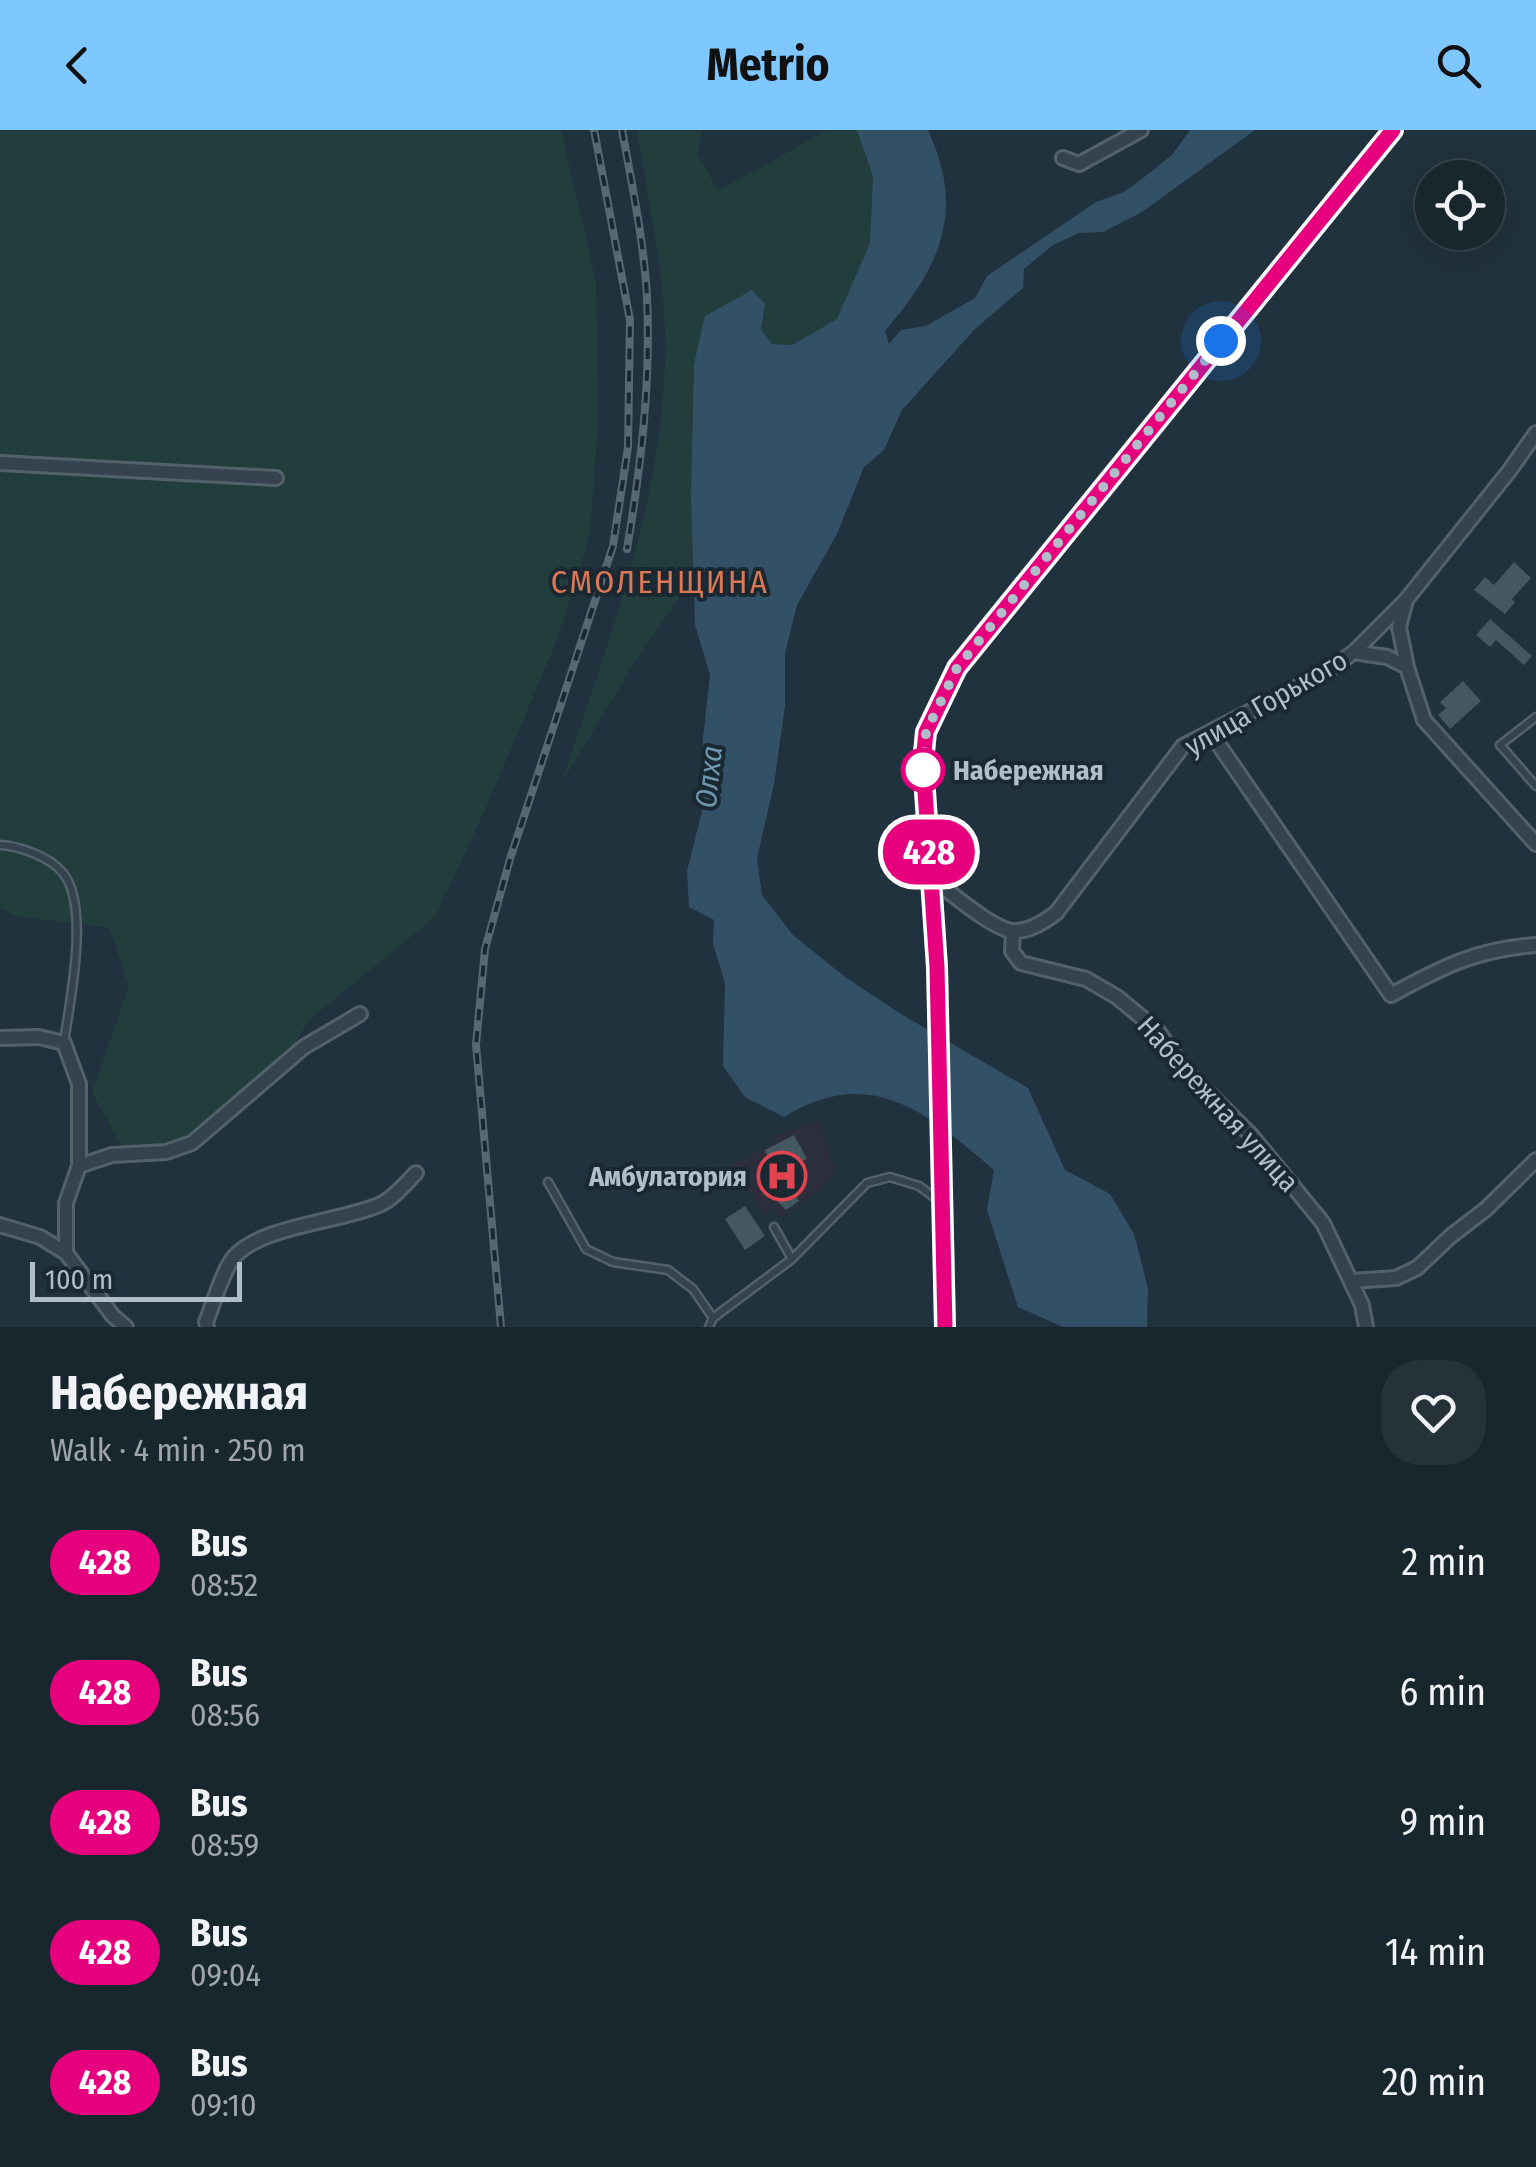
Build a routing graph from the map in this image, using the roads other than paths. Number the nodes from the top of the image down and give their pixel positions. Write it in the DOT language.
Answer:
graph roads {
  1 [pos="1141,130"];
  2 [pos="1393,130"];
  3 [pos="1062,158"];
  4 [pos="1536,433"];
  5 [pos="0,464"];
  6 [pos="276,478"];
  7 [pos="1406,600"];
  8 [pos="1354,652"];
  9 [pos="1407,667"];
  10 [pos="1536,717"];
  11 [pos="1210,732"];
  12 [pos="1536,786"];
  13 [pos="1536,844"];
  14 [pos="0,845"];
  15 [pos="932,878"];
  16 [pos="1014,931"];
  17 [pos="1536,944"];
  18 [pos="360,1014"];
  19 [pos="0,1038"];
  20 [pos="64,1043"];
  21 [pos="1536,1160"];
  22 [pos="79,1166"];
  23 [pos="416,1173"];
  24 [pos="548,1182"];
  25 [pos="943,1196"];
  26 [pos="0,1226"];
  27 [pos="774,1227"];
  28 [pos="66,1253"];
  29 [pos="792,1258"];
  30 [pos="1352,1281"];
  31 [pos="713,1318"];
  32 [pos="126,1327"];
  33 [pos="208,1327"];
  34 [pos="709,1327"];
  35 [pos="945,1327"];
  36 [pos="1366,1327"];
  1 -- 3 [label="street"];
  2 -- 15 [label="main road"];
  4 -- 7 [label="street, улица Горького"];
  5 -- 6 [label="street"];
  7 -- 8 [label="street, улица Горького"];
  7 -- 9 [label="street"];
  8 -- 9 [label="street"];
  8 -- 11 [label="street, улица Горького"];
  9 -- 13 [label="street"];
  10 -- 12 [label="lane"];
  11 -- 16 [label="street, улица Горького"];
  11 -- 17 [label="street"];
  14 -- 20 [label="lane"];
  15 -- 16 [label="street"];
  15 -- 25 [label="main road"];
  16 -- 30 [label="street, Набережная улица"];
  18 -- 22 [label="street"];
  19 -- 20 [label="street"];
  20 -- 22 [label="street"];
  21 -- 30 [label="street"];
  22 -- 28 [label="street"];
  23 -- 33 [label="street"];
  24 -- 31 [label="lane"];
  25 -- 29 [label="lane"];
  25 -- 35 [label="main road"];
  26 -- 28 [label="street"];
  27 -- 29 [label="lane"];
  28 -- 32 [label="street"];
  29 -- 31 [label="lane"];
  30 -- 36 [label="street"];
  31 -- 34 [label="lane"];
}
